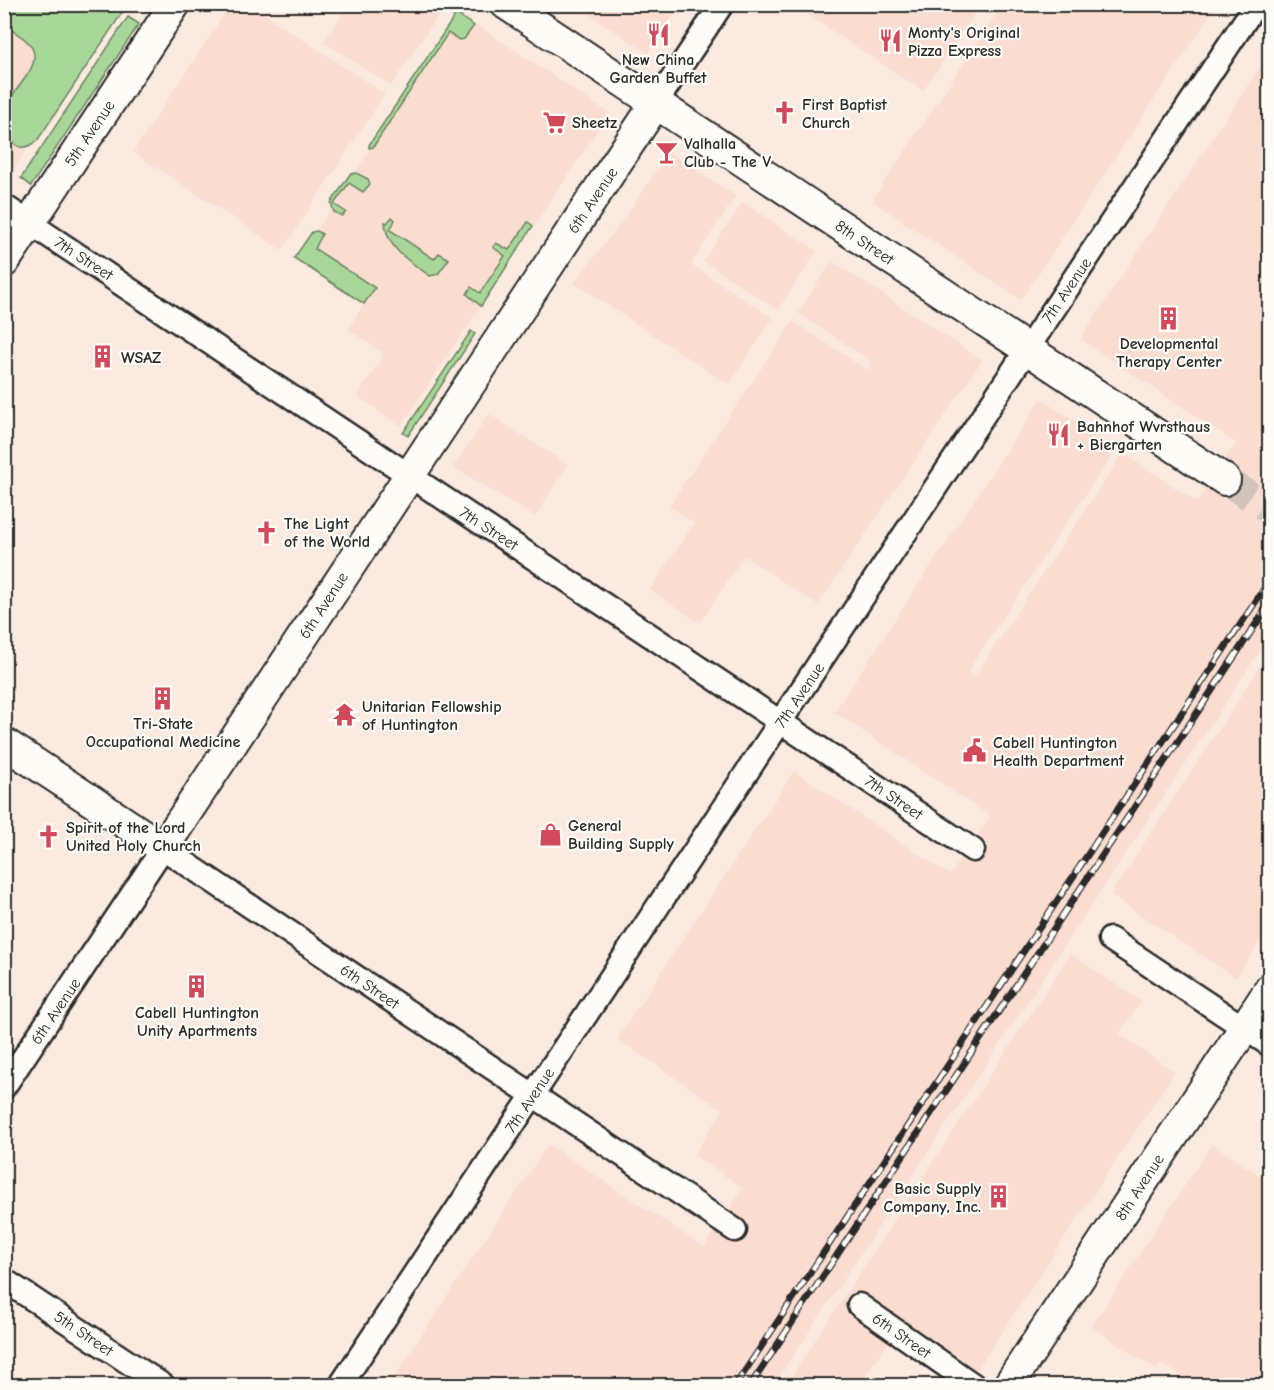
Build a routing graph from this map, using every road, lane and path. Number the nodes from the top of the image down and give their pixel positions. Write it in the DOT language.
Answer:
graph roads {
  1 [pos="175,4"];
  2 [pos="506,4"];
  3 [pos="722,4"];
  4 [pos="1256,4"];
  5 [pos="656,104"];
  6 [pos="4,206"];
  7 [pos="30,222"];
  8 [pos="4,262"];
  9 [pos="1027,349"];
  10 [pos="408,476"];
  11 [pos="1225,480"];
  12 [pos="781,722"];
  13 [pos="4,743"];
  14 [pos="163,848"];
  15 [pos="973,850"];
  16 [pos="1110,939"];
  17 [pos="1269,989"];
  18 [pos="1244,1028"];
  19 [pos="1269,1045"];
  20 [pos="4,1087"];
  21 [pos="534,1094"];
  22 [pos="735,1230"];
  23 [pos="4,1280"];
  24 [pos="859,1305"];
  25 [pos="164,1386"];
  26 [pos="340,1386"];
  27 [pos="975,1386"];
  28 [pos="1008,1386"];
  1 -- 7 [label="main road, 5th Avenue"];
  2 -- 5 [label="main road, 8th Street"];
  3 -- 5 [label="street, 6th Avenue"];
  4 -- 9 [label="street, 7th Avenue"];
  5 -- 9 [label="main road, 8th Street"];
  5 -- 10 [label="main road, 6th Avenue"];
  6 -- 7 [label="street, 7th Street"];
  7 -- 8 [label="main road, 5th Avenue"];
  7 -- 10 [label="street, 7th Street"];
  9 -- 11 [label="main road, 8th Street"];
  9 -- 12 [label="street, 7th Avenue"];
  10 -- 12 [label="street, 7th Street"];
  10 -- 14 [label="main road, 6th Avenue"];
  12 -- 15 [label="street, 7th Street"];
  12 -- 21 [label="street, 7th Avenue"];
  13 -- 14 [label="main road, 6th Street"];
  14 -- 20 [label="street, 6th Avenue"];
  14 -- 21 [label="street, 6th Street"];
  16 -- 18 [label="street"];
  17 -- 18 [label="main road, 8th Avenue"];
  18 -- 19 [label="street"];
  18 -- 28 [label="main road, 8th Avenue"];
  21 -- 22 [label="street, 6th Street"];
  21 -- 26 [label="street, 7th Avenue"];
  23 -- 25 [label="street, 5th Street"];
  24 -- 27 [label="street, 6th Street"];
}
